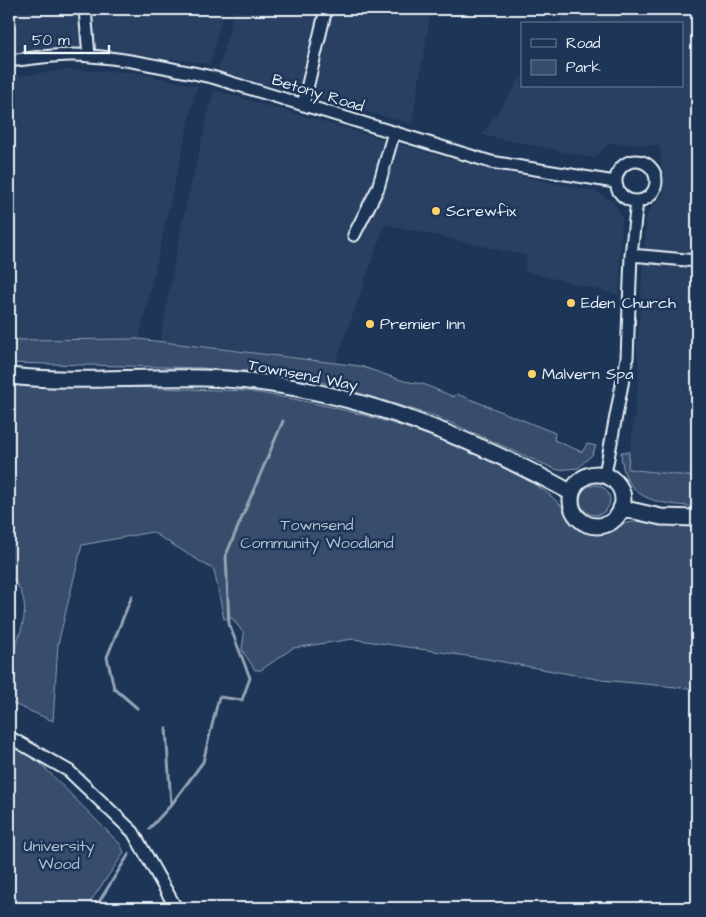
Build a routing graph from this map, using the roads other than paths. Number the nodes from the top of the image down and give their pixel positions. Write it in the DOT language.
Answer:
graph roads {
  1 [pos="85,9"];
  2 [pos="326,9"];
  3 [pos="89,56"];
  4 [pos="9,62"];
  5 [pos="303,105"];
  6 [pos="394,132"];
  7 [pos="615,182"];
  8 [pos="637,201"];
  9 [pos="354,235"];
  10 [pos="631,254"];
  11 [pos="697,261"];
  12 [pos="9,376"];
  13 [pos="605,474"];
  14 [pos="572,493"];
  15 [pos="621,508"];
  16 [pos="697,518"];
  17 [pos="9,737"];
  18 [pos="176,908"];
  1 -- 3 [label="street"];
  2 -- 5 [label="street"];
  3 -- 4 [label="street, Betony Road"];
  3 -- 5 [label="street, Betony Road"];
  5 -- 6 [label="street, Betony Road"];
  6 -- 7 [label="street, Betony Road"];
  6 -- 9 [label="street"];
  7 -- 8 [label="street"];
  7 -- 8 [label="street"];
  8 -- 10 [label="street"];
  10 -- 11 [label="street"];
  10 -- 13 [label="street"];
  12 -- 14 [label="main road, Townsend Way"];
  13 -- 14 [label="main road"];
  13 -- 15 [label="main road"];
  14 -- 15 [label="main road"];
  15 -- 16 [label="main road"];
  17 -- 18 [label="street"];
}
